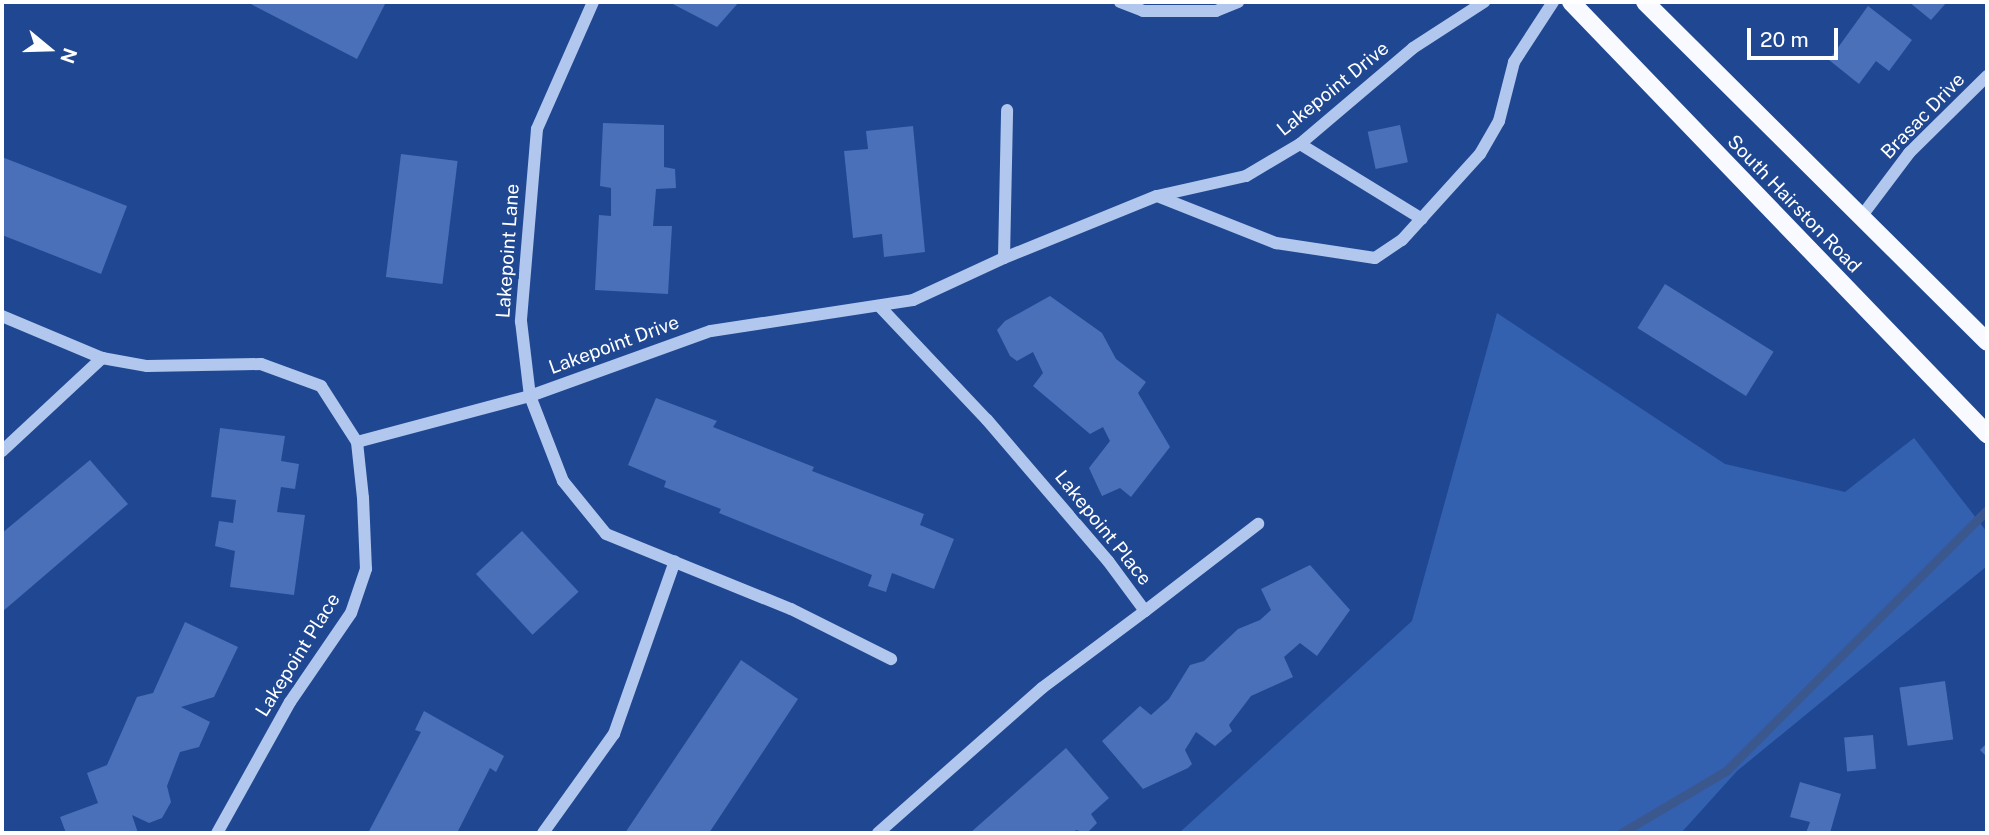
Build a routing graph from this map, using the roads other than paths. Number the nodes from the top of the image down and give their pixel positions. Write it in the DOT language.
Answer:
graph roads {
  1 [pos="593,2"];
  2 [pos="1120,2"];
  3 [pos="1238,2"];
  4 [pos="1484,2"];
  5 [pos="1553,2"];
  6 [pos="1572,2"];
  7 [pos="1645,2"];
  8 [pos="1987,76"];
  9 [pos="1007,110"];
  10 [pos="1300,144"];
  11 [pos="1157,196"];
  12 [pos="1861,217"];
  13 [pos="1422,219"];
  14 [pos="1004,258"];
  15 [pos="880,307"];
  16 [pos="2,316"];
  17 [pos="1987,342"];
  18 [pos="102,358"];
  19 [pos="530,396"];
  20 [pos="1987,434"];
  21 [pos="357,442"];
  22 [pos="2,451"];
  23 [pos="1258,524"];
  24 [pos="675,561"];
  25 [pos="1145,611"];
  26 [pos="891,659"];
  27 [pos="217,833"];
  28 [pos="543,833"];
  29 [pos="878,833"];
  1 -- 19 [label="street, Lakepoint Lane"];
  2 -- 3 [label="street"];
  4 -- 10 [label="street, Lakepoint Drive"];
  5 -- 13 [label="street"];
  6 -- 20 [label="main road, South Hairston Road"];
  7 -- 12 [label="main road, South Hairston Road"];
  8 -- 12 [label="street, Brasac Drive"];
  9 -- 14 [label="street"];
  10 -- 11 [label="street, Lakepoint Drive"];
  10 -- 13 [label="street"];
  11 -- 13 [label="street"];
  11 -- 14 [label="street, Lakepoint Drive"];
  12 -- 17 [label="main road, South Hairston Road"];
  14 -- 15 [label="street, Lakepoint Drive"];
  15 -- 19 [label="street, Lakepoint Drive"];
  15 -- 25 [label="street, Lakepoint Place"];
  16 -- 18 [label="street"];
  18 -- 21 [label="street"];
  18 -- 22 [label="street"];
  19 -- 21 [label="street, Lakepoint Drive"];
  19 -- 24 [label="street, Lakepoint Lane"];
  21 -- 27 [label="street, Lakepoint Place"];
  23 -- 25 [label="street"];
  24 -- 26 [label="street, Lakepoint Lane"];
  24 -- 28 [label="street"];
  25 -- 29 [label="street, Lakepoint Place"];
}
